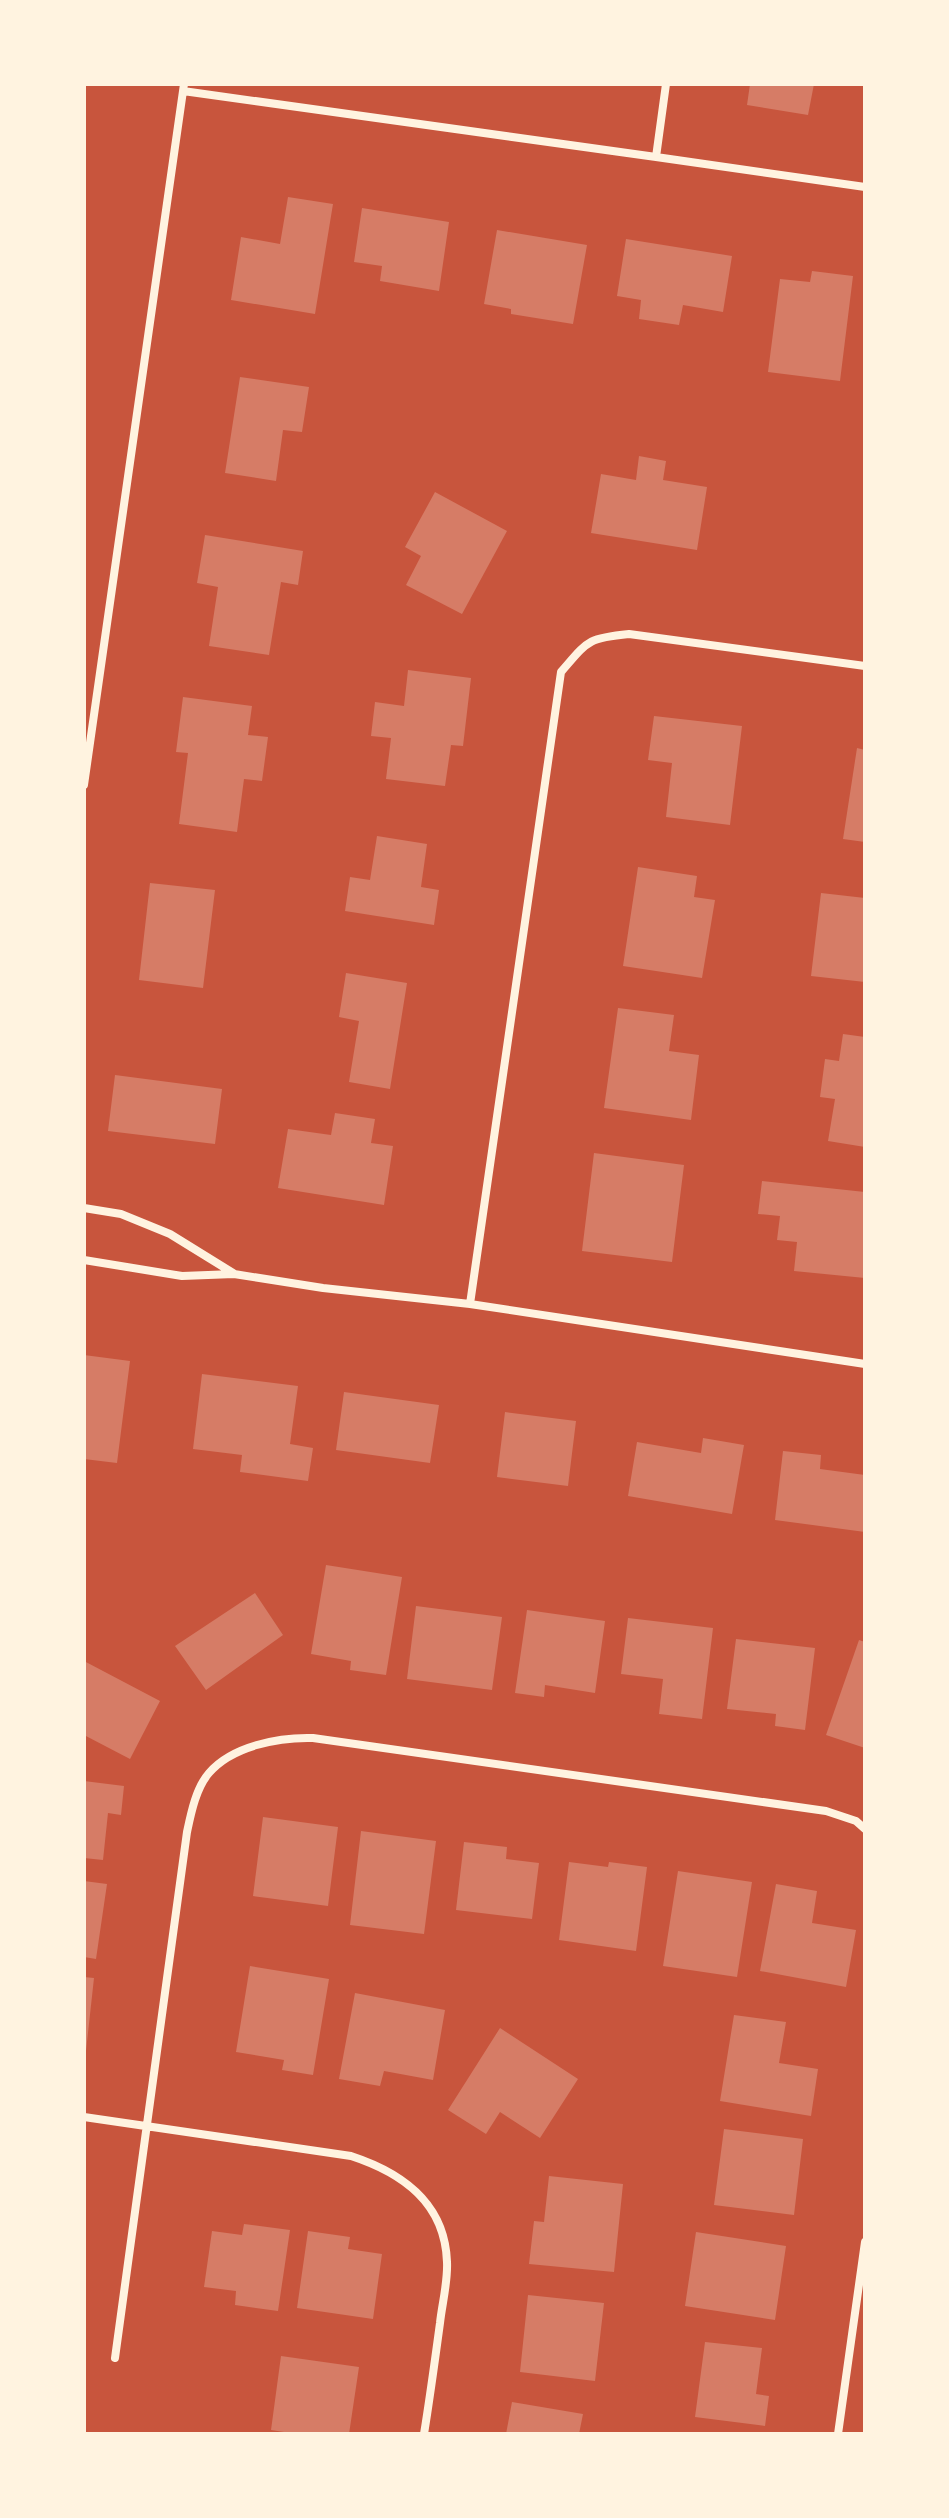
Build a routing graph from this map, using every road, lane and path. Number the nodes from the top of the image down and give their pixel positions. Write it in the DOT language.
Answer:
graph roads {
  1 [pos="666,84"];
  2 [pos="183,88"];
  3 [pos="656,157"];
  4 [pos="865,187"];
  5 [pos="865,666"];
  6 [pos="84,785"];
  7 [pos="84,1208"];
  8 [pos="84,1260"];
  9 [pos="234,1274"];
  10 [pos="470,1304"];
  11 [pos="865,1364"];
  12 [pos="865,1829"];
  13 [pos="84,2117"];
  14 [pos="147,2126"];
  15 [pos="865,2242"];
  16 [pos="115,2358"];
  17 [pos="424,2434"];
  18 [pos="838,2434"];
  1 -- 3 [label="street"];
  2 -- 3 [label="street"];
  2 -- 6 [label="street"];
  3 -- 4 [label="street"];
  5 -- 10 [label="street"];
  7 -- 9 [label="street"];
  8 -- 9 [label="street"];
  9 -- 10 [label="street"];
  10 -- 11 [label="street"];
  12 -- 14 [label="street"];
  13 -- 14 [label="street"];
  14 -- 16 [label="street"];
  14 -- 17 [label="street"];
  15 -- 18 [label="street"];
}
